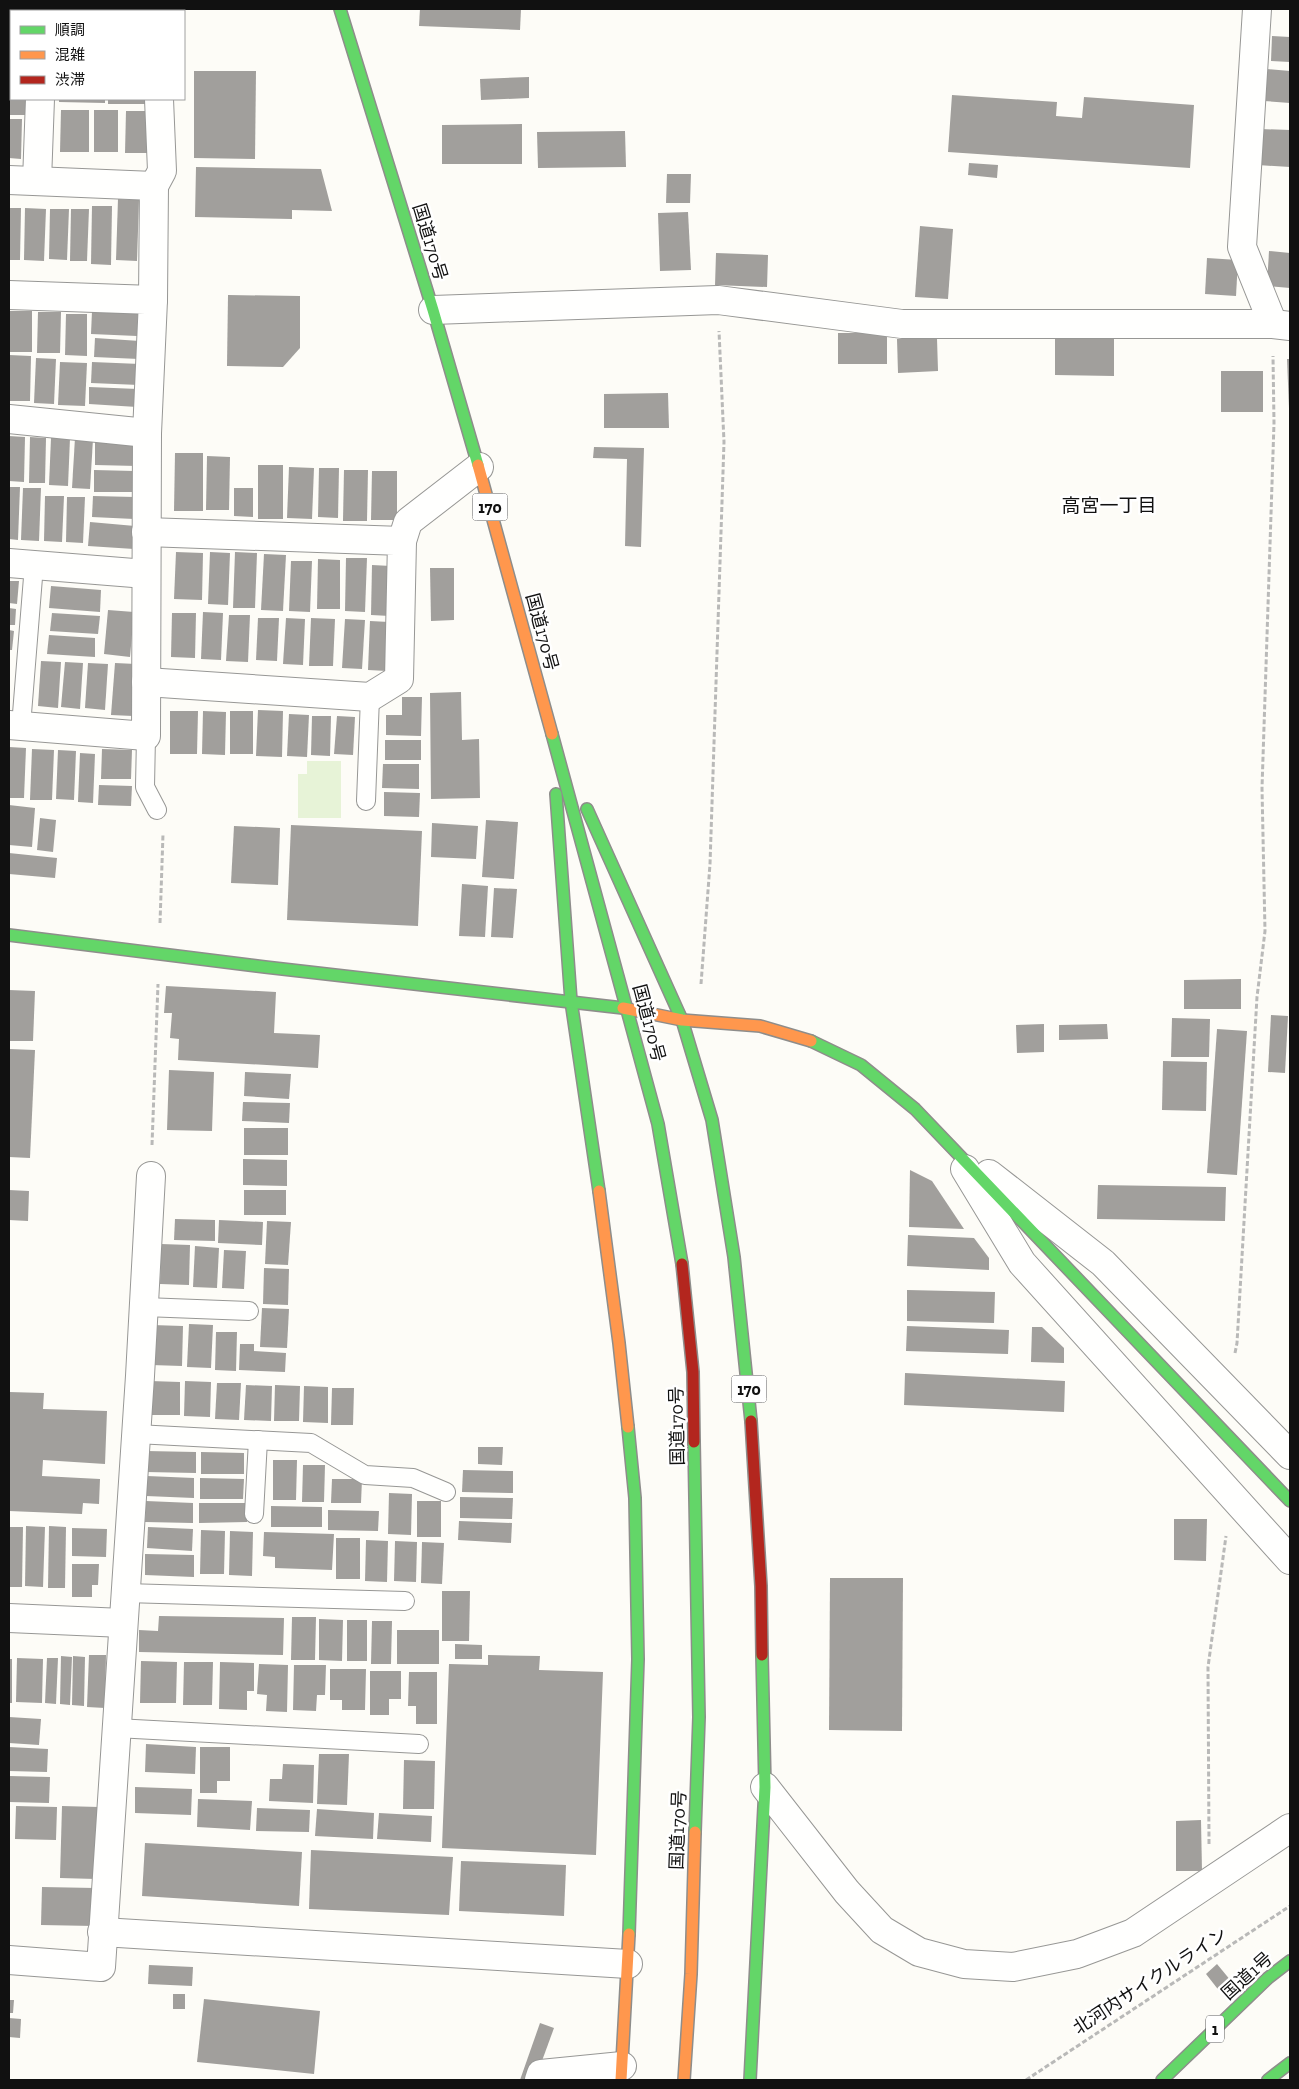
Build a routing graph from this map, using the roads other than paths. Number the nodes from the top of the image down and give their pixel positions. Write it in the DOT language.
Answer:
graph roads {
  1 [pos="340,9"];
  2 [pos="1257,9"];
  3 [pos="40,100"];
  4 [pos="159,100"];
  5 [pos="9,180"];
  6 [pos="37,181"];
  7 [pos="154,186"];
  8 [pos="9,295"];
  9 [pos="153,300"];
  10 [pos="433,310"];
  11 [pos="1281,325"];
  12 [pos="9,419"];
  13 [pos="147,433"];
  14 [pos="479,467"];
  15 [pos="146,532"];
  16 [pos="402,541"];
  17 [pos="22,564"];
  18 [pos="146,574"];
  19 [pos="146,682"];
  20 [pos="370,697"];
  21 [pos="15,726"];
  22 [pos="552,733"];
  23 [pos="146,736"];
  24 [pos="366,801"];
  25 [pos="158,810"];
  26 [pos="9,935"];
  27 [pos="571,1001"];
  28 [pos="627,1008"];
  29 [pos="682,1020"];
  30 [pos="948,1142"];
  31 [pos="151,1176"];
  32 [pos="144,1307"];
  33 [pos="249,1311"];
  34 [pos="136,1434"];
  35 [pos="258,1440"];
  36 [pos="1290,1455"];
  37 [pos="446,1492"];
  38 [pos="1290,1501"];
  39 [pos="254,1514"];
  40 [pos="1290,1560"];
  41 [pos="125,1593"];
  42 [pos="405,1601"];
  43 [pos="9,1618"];
  44 [pos="124,1624"];
  45 [pos="116,1728"];
  46 [pos="420,1744"];
  47 [pos="765,1787"];
  48 [pos="1290,1828"];
  49 [pos="102,1932"];
  50 [pos="9,1960"];
  51 [pos="1290,1961"];
  52 [pos="628,1964"];
  53 [pos="1290,2063"];
  54 [pos="622,2073"];
  55 [pos="539,2080"];
  56 [pos="684,2080"];
  57 [pos="750,2080"];
  58 [pos="1162,2080"];
  59 [pos="1268,2080"];
  1 -- 10 [label="main road, 国道170号 / 170"];
  2 -- 11 [label="street"];
  3 -- 6 [label="street"];
  4 -- 7 [label="street"];
  5 -- 6 [label="street"];
  6 -- 7 [label="street"];
  7 -- 9 [label="street"];
  8 -- 9 [label="street"];
  9 -- 13 [label="street"];
  10 -- 11 [label="street"];
  10 -- 14 [label="main road, 国道170号 / 170"];
  12 -- 13 [label="street"];
  13 -- 15 [label="street"];
  14 -- 16 [label="street"];
  14 -- 22 [label="main road, 国道170号 / 170"];
  15 -- 16 [label="street"];
  15 -- 18 [label="street"];
  16 -- 20 [label="street"];
  17 -- 18 [label="street"];
  17 -- 21 [label="lane"];
  18 -- 19 [label="street"];
  19 -- 20 [label="street"];
  19 -- 23 [label="street"];
  20 -- 24 [label="lane"];
  21 -- 23 [label="street"];
  22 -- 27 [label="main road, 170"];
  22 -- 28 [label="main road, 国道170号 / 170"];
  22 -- 29 [label="main road, 170"];
  23 -- 25 [label="lane"];
  26 -- 27 [label="main road"];
  27 -- 28 [label="main road"];
  27 -- 52 [label="main road, 170"];
  28 -- 29 [label="main road"];
  28 -- 56 [label="main road, 国道170号 / 170"];
  29 -- 30 [label="main road"];
  29 -- 47 [label="main road, 170"];
  30 -- 36 [label="street"];
  30 -- 38 [label="main road"];
  30 -- 40 [label="street"];
  31 -- 32 [label="street"];
  32 -- 33 [label="lane"];
  32 -- 34 [label="street"];
  34 -- 35 [label="lane"];
  34 -- 41 [label="street"];
  35 -- 37 [label="lane"];
  35 -- 39 [label="lane"];
  41 -- 42 [label="lane"];
  41 -- 44 [label="street"];
  43 -- 44 [label="street"];
  44 -- 45 [label="street"];
  45 -- 46 [label="lane"];
  45 -- 49 [label="street"];
  47 -- 48 [label="street"];
  47 -- 57 [label="main road, 170"];
  49 -- 50 [label="street"];
  49 -- 52 [label="street"];
  51 -- 58 [label="main road, 国道1号 / 1"];
  52 -- 54 [label="main road, 170"];
  53 -- 59 [label="main road"];
  54 -- 55 [label="street"];
}
